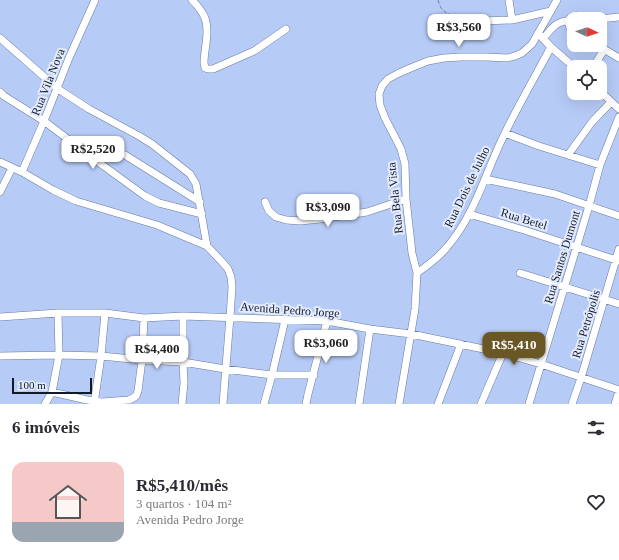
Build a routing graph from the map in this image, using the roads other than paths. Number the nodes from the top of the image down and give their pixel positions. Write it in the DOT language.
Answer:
graph roads {
  1 [pos="95,0"];
  2 [pos="192,0"];
  3 [pos="509,0"];
  4 [pos="557,0"];
  5 [pos="551,11"];
  6 [pos="619,17"];
  7 [pos="607,18"];
  8 [pos="512,20"];
  9 [pos="480,21"];
  10 [pos="567,21"];
  11 [pos="286,29"];
  12 [pos="540,36"];
  13 [pos="0,38"];
  14 [pos="551,47"];
  15 [pos="607,52"];
  16 [pos="619,58"];
  17 [pos="567,61"];
  18 [pos="58,89"];
  19 [pos="0,92"];
  20 [pos="607,97"];
  21 [pos="616,105"];
  22 [pos="619,117"];
  23 [pos="44,121"];
  24 [pos="505,133"];
  25 [pos="568,155"];
  26 [pos="125,156"];
  27 [pos="0,162"];
  28 [pos="600,165"];
  29 [pos="12,168"];
  30 [pos="22,172"];
  31 [pos="485,179"];
  32 [pos="0,192"];
  33 [pos="406,199"];
  34 [pos="200,202"];
  35 [pos="265,202"];
  36 [pos="589,206"];
  37 [pos="202,214"];
  38 [pos="469,214"];
  39 [pos="619,216"];
  40 [pos="207,246"];
  41 [pos="576,246"];
  42 [pos="619,249"];
  43 [pos="617,260"];
  44 [pos="417,273"];
  45 [pos="520,273"];
  46 [pos="564,286"];
  47 [pos="605,299"];
  48 [pos="619,304"];
  49 [pos="58,313"];
  50 [pos="104,313"];
  51 [pos="183,316"];
  52 [pos="0,317"];
  53 [pos="230,317"];
  54 [pos="144,318"];
  55 [pos="285,320"];
  56 [pos="328,321"];
  57 [pos="370,329"];
  58 [pos="411,334"];
  59 [pos="461,344"];
  60 [pos="503,353"];
  61 [pos="59,355"];
  62 [pos="0,356"];
  63 [pos="101,356"];
  64 [pos="142,360"];
  65 [pos="183,362"];
  66 [pos="542,364"];
  67 [pos="225,369"];
  68 [pos="272,375"];
  69 [pos="314,375"];
  70 [pos="581,378"];
  71 [pos="619,391"];
  72 [pos="52,392"];
  73 [pos="94,403"];
  74 [pos="45,404"];
  75 [pos="182,404"];
  76 [pos="223,404"];
  77 [pos="264,404"];
  78 [pos="306,404"];
  79 [pos="359,404"];
  80 [pos="399,404"];
  81 [pos="438,404"];
  82 [pos="481,404"];
  83 [pos="529,404"];
  84 [pos="572,404"];
  85 [pos="615,404"];
  1 -- 18 [label="street, Rua Vila Nova"];
  2 -- 11 [label="street"];
  3 -- 8 [label="street"];
  4 -- 5 [label="street"];
  5 -- 8 [label="street"];
  5 -- 12 [label="street"];
  6 -- 7 [label="street"];
  8 -- 9 [label="street"];
  10 -- 12 [label="street"];
  12 -- 14 [label="street"];
  12 -- 33 [label="street, Rua Bela Vista"];
  13 -- 18 [label="street"];
  14 -- 17 [label="street"];
  14 -- 24 [label="street, Rua Dois de Julho"];
  15 -- 16 [label="street"];
  18 -- 23 [label="street, Rua Vila Nova"];
  18 -- 34 [label="street"];
  19 -- 23 [label="street"];
  20 -- 21 [label="street"];
  21 -- 25 [label="street"];
  22 -- 28 [label="street, Rua Santos Dumont"];
  23 -- 30 [label="street, Rua Vila Nova"];
  23 -- 37 [label="street"];
  24 -- 25 [label="street"];
  24 -- 31 [label="street, Rua Dois de Julho"];
  25 -- 28 [label="street"];
  26 -- 34 [label="street"];
  27 -- 29 [label="street"];
  28 -- 36 [label="street, Rua Santos Dumont"];
  29 -- 30 [label="street"];
  29 -- 32 [label="street"];
  30 -- 40 [label="street"];
  31 -- 36 [label="street"];
  31 -- 38 [label="street, Rua Dois de Julho"];
  33 -- 35 [label="street"];
  33 -- 44 [label="street, Rua Bela Vista"];
  34 -- 37 [label="street"];
  36 -- 39 [label="street"];
  36 -- 41 [label="street, Rua Santos Dumont"];
  37 -- 40 [label="street"];
  38 -- 41 [label="street, Rua Betel"];
  38 -- 44 [label="street, Rua Dois de Julho"];
  40 -- 53 [label="street"];
  41 -- 43 [label="street, Rua Betel"];
  41 -- 46 [label="street, Rua Santos Dumont"];
  42 -- 43 [label="street, Rua Petrópolis"];
  43 -- 47 [label="street, Rua Petrópolis"];
  44 -- 58 [label="street"];
  45 -- 46 [label="street"];
  46 -- 47 [label="street"];
  46 -- 66 [label="street, Rua Santos Dumont"];
  47 -- 48 [label="street"];
  47 -- 70 [label="street, Rua Petrópolis"];
  49 -- 50 [label="street, Avenida Pedro Jorge"];
  49 -- 52 [label="street, Avenida Pedro Jorge"];
  49 -- 61 [label="street"];
  50 -- 54 [label="street, Avenida Pedro Jorge"];
  50 -- 63 [label="street"];
  51 -- 53 [label="street, Avenida Pedro Jorge"];
  51 -- 54 [label="street, Avenida Pedro Jorge"];
  51 -- 65 [label="street"];
  53 -- 55 [label="street, Avenida Pedro Jorge"];
  53 -- 67 [label="street"];
  54 -- 64 [label="street"];
  55 -- 56 [label="street, Avenida Pedro Jorge"];
  55 -- 68 [label="street"];
  56 -- 57 [label="street, Avenida Pedro Jorge"];
  56 -- 69 [label="street"];
  57 -- 58 [label="street, Avenida Pedro Jorge"];
  57 -- 79 [label="street"];
  58 -- 59 [label="street, Avenida Pedro Jorge"];
  58 -- 80 [label="street"];
  59 -- 60 [label="street, Avenida Pedro Jorge"];
  59 -- 81 [label="street"];
  60 -- 66 [label="street, Avenida Pedro Jorge"];
  60 -- 82 [label="street"];
  61 -- 62 [label="street"];
  61 -- 63 [label="street"];
  61 -- 72 [label="street"];
  63 -- 64 [label="street"];
  63 -- 73 [label="street"];
  64 -- 65 [label="street"];
  64 -- 73 [label="street"];
  65 -- 67 [label="street"];
  65 -- 75 [label="street"];
  66 -- 70 [label="street, Avenida Pedro Jorge"];
  66 -- 83 [label="street, Rua Santos Dumont"];
  67 -- 68 [label="street"];
  67 -- 76 [label="street"];
  68 -- 69 [label="street"];
  68 -- 77 [label="street"];
  69 -- 78 [label="street"];
  70 -- 71 [label="street, Avenida Pedro Jorge"];
  70 -- 84 [label="street, Rua Petrópolis"];
  71 -- 85 [label="street"];
  72 -- 73 [label="street"];
  72 -- 74 [label="street"];
}
